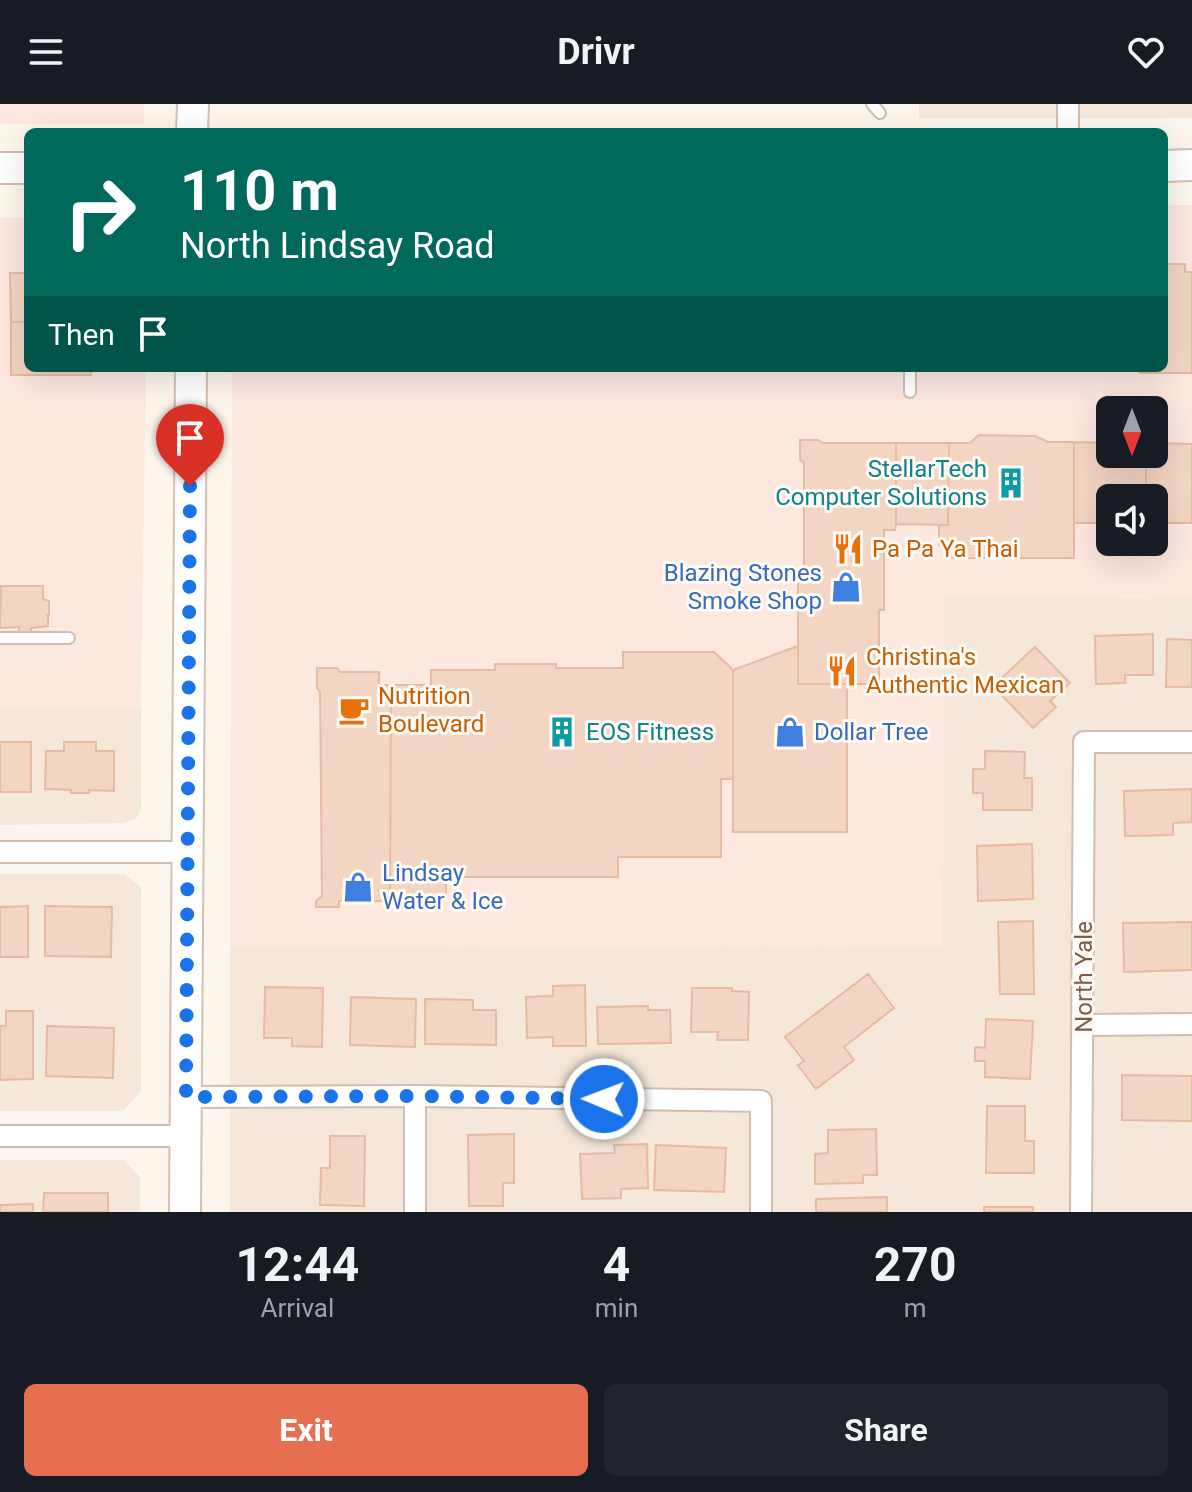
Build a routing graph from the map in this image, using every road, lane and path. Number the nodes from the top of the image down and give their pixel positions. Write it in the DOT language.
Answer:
graph roads {
  1 [pos="193,104"];
  2 [pos="872,104"];
  3 [pos="1068,104"];
  4 [pos="880,113"];
  5 [pos="192,128"];
  6 [pos="1068,128"];
  7 [pos="1192,165"];
  8 [pos="1168,166"];
  9 [pos="0,168"];
  10 [pos="24,168"];
  11 [pos="191,372"];
  12 [pos="910,372"];
  13 [pos="910,392"];
  14 [pos="0,638"];
  15 [pos="69,638"];
  16 [pos="1192,742"];
  17 [pos="0,852"];
  18 [pos="188,852"];
  19 [pos="1192,1024"];
  20 [pos="1083,1025"];
  21 [pos="415,1096"];
  22 [pos="186,1097"];
  23 [pos="0,1136"];
  24 [pos="186,1136"];
  25 [pos="185,1212"];
  26 [pos="415,1212"];
  27 [pos="761,1212"];
  28 [pos="1081,1212"];
  1 -- 5 [label="main road"];
  2 -- 4 [label="lane"];
  3 -- 6 [label="street"];
  7 -- 8 [label="main road"];
  9 -- 10 [label="main road"];
  11 -- 18 [label="main road"];
  12 -- 13 [label="lane"];
  14 -- 15 [label="lane"];
  16 -- 20 [label="street, North Yale"];
  17 -- 18 [label="street"];
  18 -- 22 [label="main road"];
  19 -- 20 [label="street"];
  20 -- 28 [label="street, North Yale"];
  21 -- 22 [label="street"];
  21 -- 26 [label="street"];
  21 -- 27 [label="street"];
  22 -- 24 [label="main road"];
  23 -- 24 [label="street"];
  24 -- 25 [label="main road"];
}
